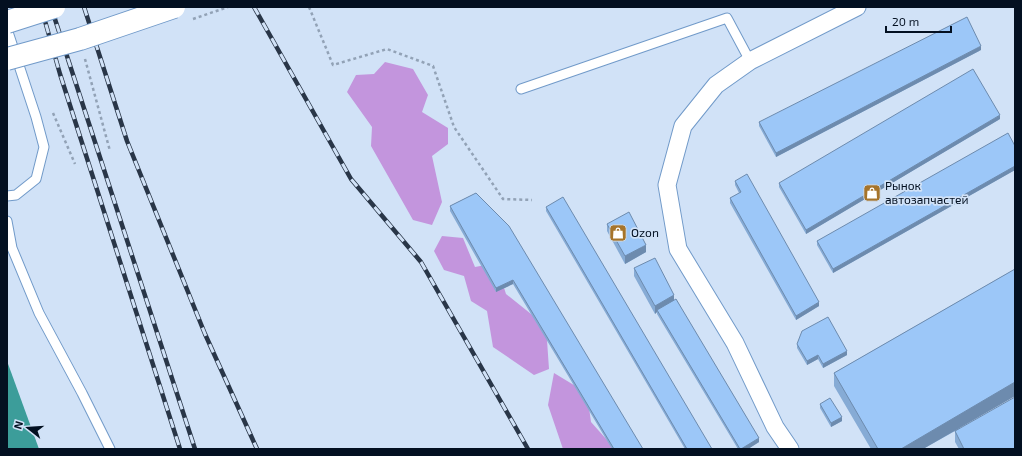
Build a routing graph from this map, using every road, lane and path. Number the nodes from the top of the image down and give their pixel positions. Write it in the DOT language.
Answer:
graph roads {
  1 [pos="54,7"];
  2 [pos="174,7"];
  3 [pos="309,7"];
  4 [pos="857,7"];
  5 [pos="7,22"];
  6 [pos="7,29"];
  7 [pos="80,39"];
  8 [pos="7,59"];
  9 [pos="750,62"];
  10 [pos="521,89"];
  11 [pos="110,152"];
  12 [pos="7,196"];
  13 [pos="532,200"];
  14 [pos="7,221"];
  15 [pos="110,449"];
  16 [pos="790,449"];
  1 -- 5 [label="main road, bridge"];
  2 -- 7 [label="main road, bridge"];
  3 -- 13 [label="path"];
  4 -- 9 [label="street"];
  6 -- 12 [label="lane"];
  7 -- 8 [label="main road, bridge"];
  7 -- 11 [label="path"];
  9 -- 10 [label="lane"];
  9 -- 16 [label="street"];
  14 -- 15 [label="lane"];
}
